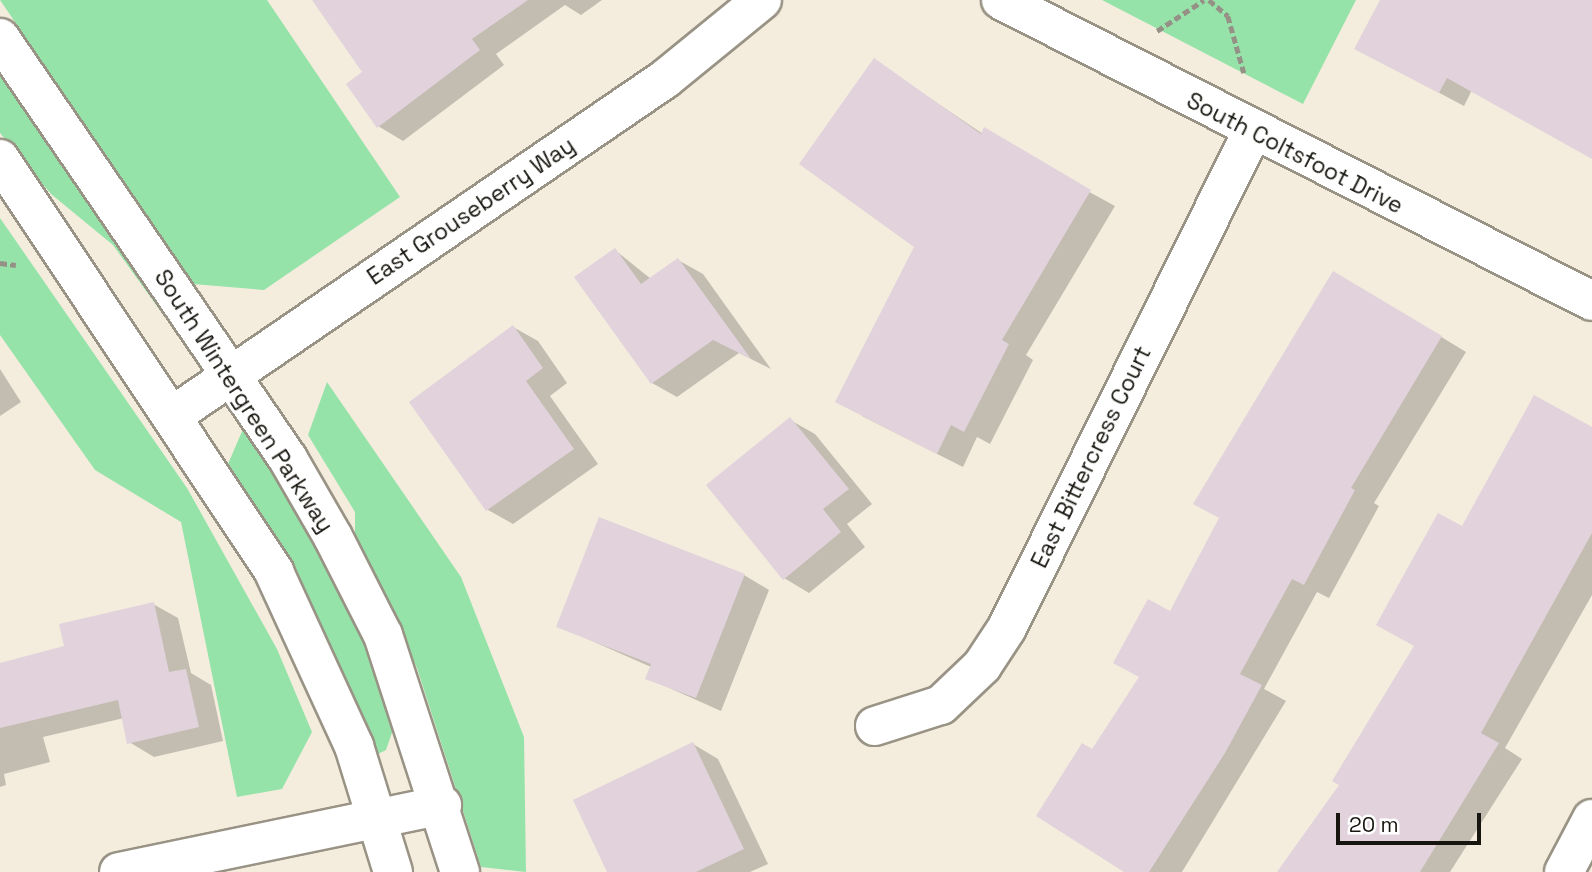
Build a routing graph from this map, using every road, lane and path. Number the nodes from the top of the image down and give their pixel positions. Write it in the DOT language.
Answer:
graph roads {
  1 [pos="762,0"];
  2 [pos="1001,0"];
  3 [pos="1207,0"];
  4 [pos="1152,36"];
  5 [pos="0,38"];
  6 [pos="1245,81"];
  7 [pos="1252,132"];
  8 [pos="0,159"];
  9 [pos="1592,301"];
  10 [pos="230,376"];
  11 [pos="175,414"];
  12 [pos="875,726"];
  13 [pos="442,806"];
  14 [pos="1592,819"];
  15 [pos="381,821"];
  16 [pos="119,872"];
  17 [pos="394,872"];
  18 [pos="460,872"];
  19 [pos="1564,872"];
  1 -- 10 [label="street, East Grouseberry Way"];
  2 -- 7 [label="street, South Coltsfoot Drive"];
  3 -- 4 [label="path"];
  3 -- 6 [label="path"];
  5 -- 10 [label="street, South Wintergreen Parkway"];
  7 -- 9 [label="street, South Coltsfoot Drive"];
  7 -- 12 [label="street, East Bittercress Court"];
  8 -- 11 [label="street"];
  10 -- 11 [label="street, East Grouseberry Way"];
  10 -- 13 [label="street, South Wintergreen Parkway"];
  11 -- 15 [label="street"];
  13 -- 15 [label="street"];
  13 -- 18 [label="street, South Wintergreen Parkway"];
  14 -- 19 [label="street"];
  15 -- 16 [label="street"];
  15 -- 17 [label="street"];
}
